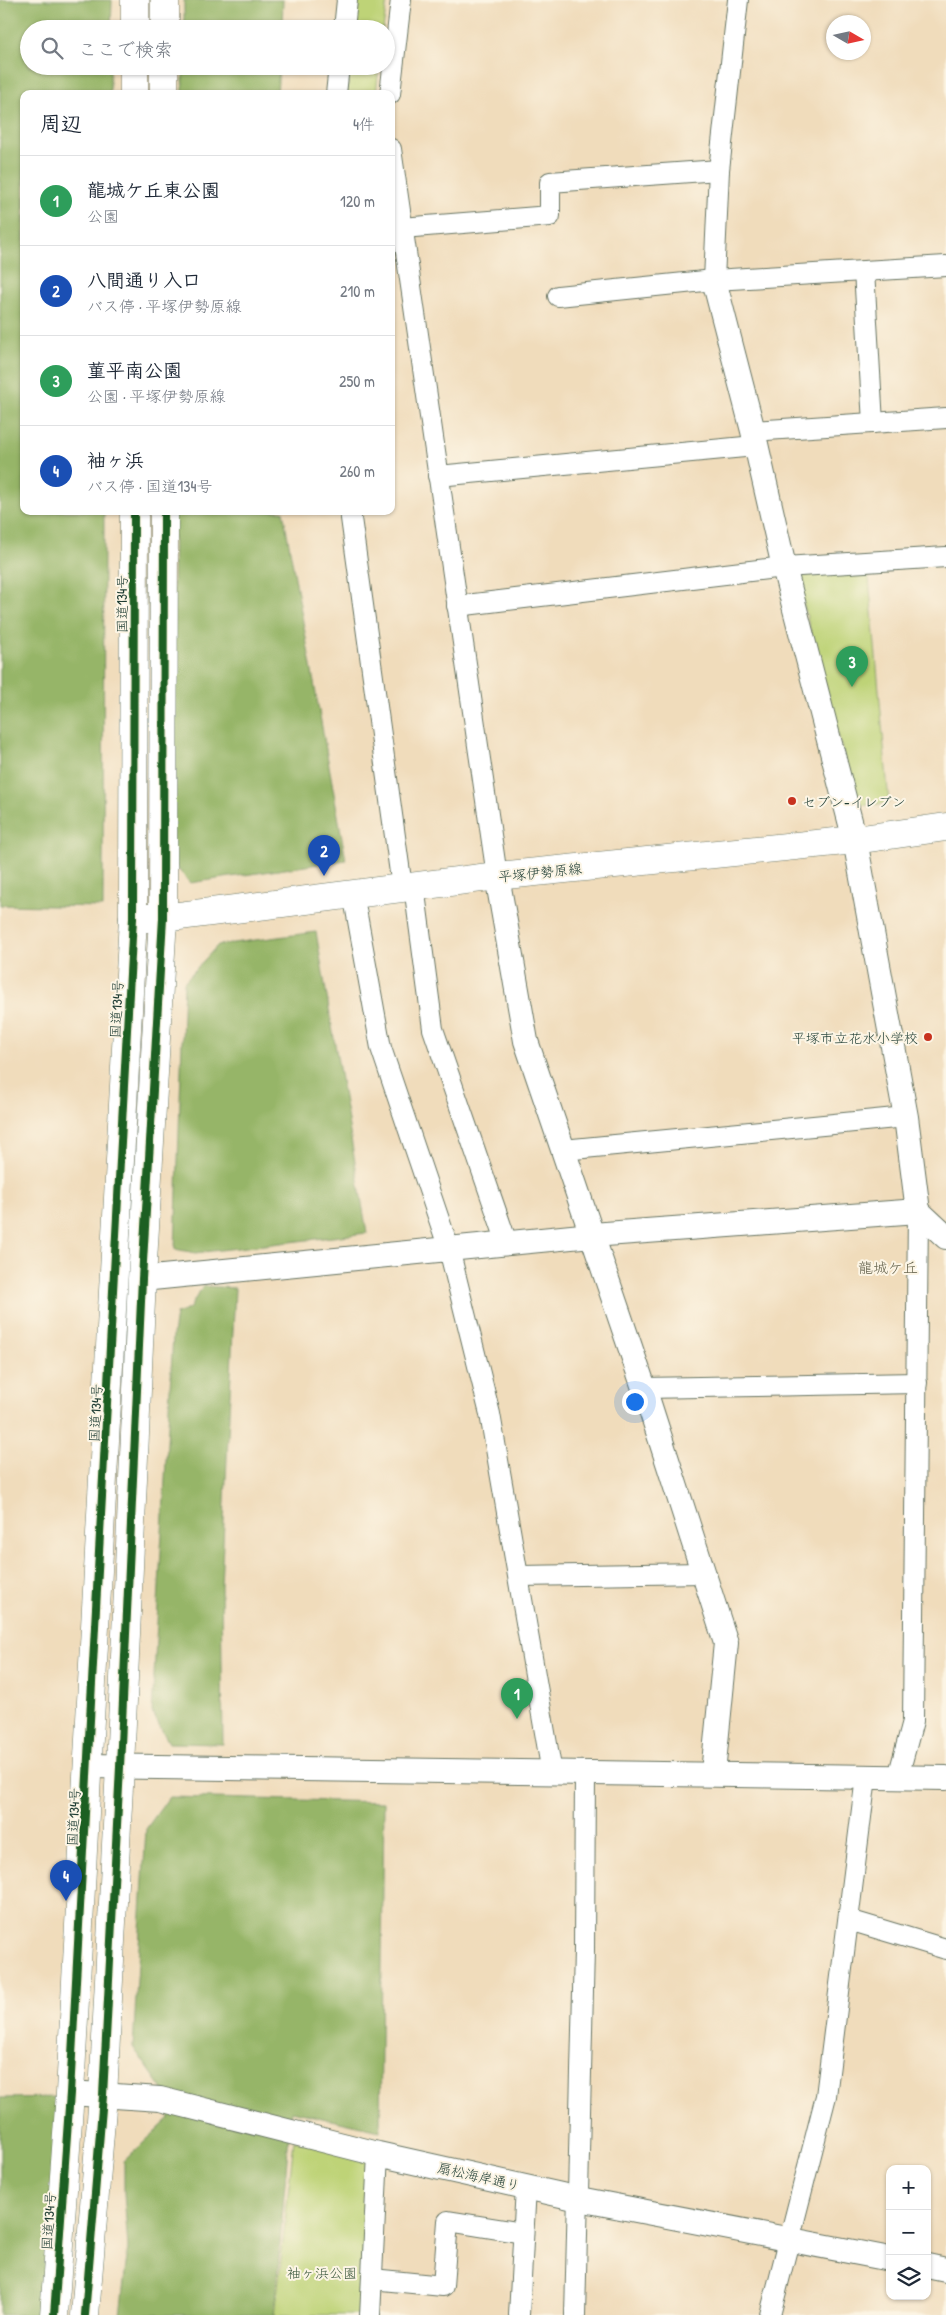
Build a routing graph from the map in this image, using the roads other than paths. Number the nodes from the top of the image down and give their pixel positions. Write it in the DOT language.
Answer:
graph roads {
  1 [pos="135,0"];
  2 [pos="165,0"];
  3 [pos="347,0"];
  4 [pos="401,0"];
  5 [pos="738,0"];
  6 [pos="134,20"];
  7 [pos="164,20"];
  8 [pos="345,20"];
  9 [pos="395,51"];
  10 [pos="134,75"];
  11 [pos="164,75"];
  12 [pos="338,75"];
  13 [pos="392,75"];
  14 [pos="134,90"];
  15 [pos="164,90"];
  16 [pos="336,90"];
  17 [pos="390,90"];
  18 [pos="719,170"];
  19 [pos="395,178"];
  20 [pos="402,228"];
  21 [pos="946,266"];
  22 [pos="864,271"];
  23 [pos="714,280"];
  24 [pos="558,296"];
  25 [pos="946,418"];
  26 [pos="873,423"];
  27 [pos="754,438"];
  28 [pos="438,476"];
  29 [pos="134,515"];
  30 [pos="164,515"];
  31 [pos="351,515"];
  32 [pos="946,557"];
  33 [pos="784,566"];
  34 [pos="457,606"];
  35 [pos="946,826"];
  36 [pos="855,840"];
  37 [pos="497,876"];
  38 [pos="408,886"];
  39 [pos="353,893"];
  40 [pos="133,918"];
  41 [pos="163,918"];
  42 [pos="906,1117"];
  43 [pos="563,1150"];
  44 [pos="918,1211"];
  45 [pos="592,1235"];
  46 [pos="946,1237"];
  47 [pos="507,1243"];
  48 [pos="449,1249"];
  49 [pos="142,1278"];
  50 [pos="917,1384"];
  51 [pos="644,1388"];
  52 [pos="704,1573"];
  53 [pos="519,1576"];
  54 [pos="88,1766"];
  55 [pos="120,1767"];
  56 [pos="552,1773"];
  57 [pos="585,1773"];
  58 [pos="713,1773"];
  59 [pos="866,1777"];
  60 [pos="898,1777"];
  61 [pos="946,1778"];
  62 [pos="849,1920"];
  63 [pos="946,1949"];
  64 [pos="70,2093"];
  65 [pos="103,2096"];
  66 [pos="378,2154"];
  67 [pos="526,2187"];
  68 [pos="579,2199"];
  69 [pos="523,2233"];
  70 [pos="787,2240"];
  71 [pos="886,2258"];
  72 [pos="931,2267"];
  73 [pos="946,2270"];
  74 [pos="372,2279"];
  75 [pos="54,2315"];
  76 [pos="85,2315"];
  77 [pos="370,2315"];
  78 [pos="519,2315"];
  79 [pos="575,2315"];
  80 [pos="770,2315"];
  1 -- 6 [label="main road"];
  2 -- 7 [label="main road"];
  3 -- 8 [label="street"];
  4 -- 9 [label="street"];
  5 -- 18 [label="street"];
  10 -- 14 [label="main road"];
  11 -- 15 [label="main road"];
  12 -- 16 [label="street"];
  13 -- 17 [label="street"];
  18 -- 20 [label="street"];
  18 -- 23 [label="street"];
  19 -- 20 [label="street"];
  20 -- 28 [label="street"];
  21 -- 22 [label="street"];
  22 -- 23 [label="street"];
  22 -- 26 [label="street"];
  23 -- 24 [label="street"];
  23 -- 27 [label="street"];
  25 -- 26 [label="street"];
  26 -- 27 [label="street"];
  27 -- 28 [label="street"];
  27 -- 33 [label="street"];
  28 -- 34 [label="street"];
  29 -- 40 [label="main road, 国道134号"];
  30 -- 41 [label="main road"];
  31 -- 38 [label="street"];
  32 -- 33 [label="street"];
  33 -- 34 [label="street"];
  33 -- 36 [label="street"];
  34 -- 37 [label="street"];
  35 -- 36 [label="main road, 平塚伊勢原線"];
  36 -- 37 [label="main road, 平塚伊勢原線"];
  36 -- 42 [label="street"];
  37 -- 38 [label="main road, 平塚伊勢原線"];
  37 -- 43 [label="street"];
  38 -- 39 [label="main road, 平塚伊勢原線"];
  38 -- 47 [label="street"];
  39 -- 41 [label="main road, 平塚伊勢原線"];
  39 -- 48 [label="street"];
  40 -- 41 [label="main road, 平塚伊勢原線"];
  40 -- 54 [label="main road, 国道134号"];
  41 -- 49 [label="main road"];
  42 -- 43 [label="street"];
  42 -- 44 [label="street"];
  43 -- 45 [label="street"];
  44 -- 45 [label="street"];
  44 -- 46 [label="street"];
  44 -- 50 [label="street"];
  45 -- 47 [label="street"];
  45 -- 51 [label="street"];
  47 -- 48 [label="street"];
  48 -- 49 [label="street"];
  48 -- 53 [label="street"];
  49 -- 55 [label="main road"];
  50 -- 51 [label="street"];
  50 -- 60 [label="street"];
  51 -- 52 [label="street"];
  52 -- 53 [label="street"];
  52 -- 58 [label="street"];
  53 -- 56 [label="street"];
  54 -- 55 [label="street"];
  54 -- 64 [label="main road, 国道134号"];
  55 -- 56 [label="street"];
  55 -- 65 [label="main road"];
  56 -- 57 [label="street"];
  57 -- 58 [label="street"];
  57 -- 68 [label="street"];
  58 -- 59 [label="street"];
  59 -- 60 [label="street"];
  59 -- 62 [label="street"];
  60 -- 61 [label="street"];
  62 -- 63 [label="street"];
  62 -- 70 [label="street"];
  64 -- 65 [label="street, 扇松海岸通り"];
  64 -- 75 [label="main road, 国道134号"];
  65 -- 66 [label="street, 扇松海岸通り"];
  65 -- 76 [label="main road"];
  66 -- 67 [label="street, 扇松海岸通り"];
  66 -- 74 [label="street"];
  67 -- 68 [label="street, 扇松海岸通り"];
  67 -- 69 [label="street"];
  68 -- 70 [label="street, 扇松海岸通り"];
  68 -- 79 [label="street"];
  69 -- 74 [label="street"];
  69 -- 78 [label="street"];
  70 -- 71 [label="street, 扇松海岸通り"];
  70 -- 80 [label="street"];
  72 -- 73 [label="street"];
  74 -- 77 [label="street"];
}
